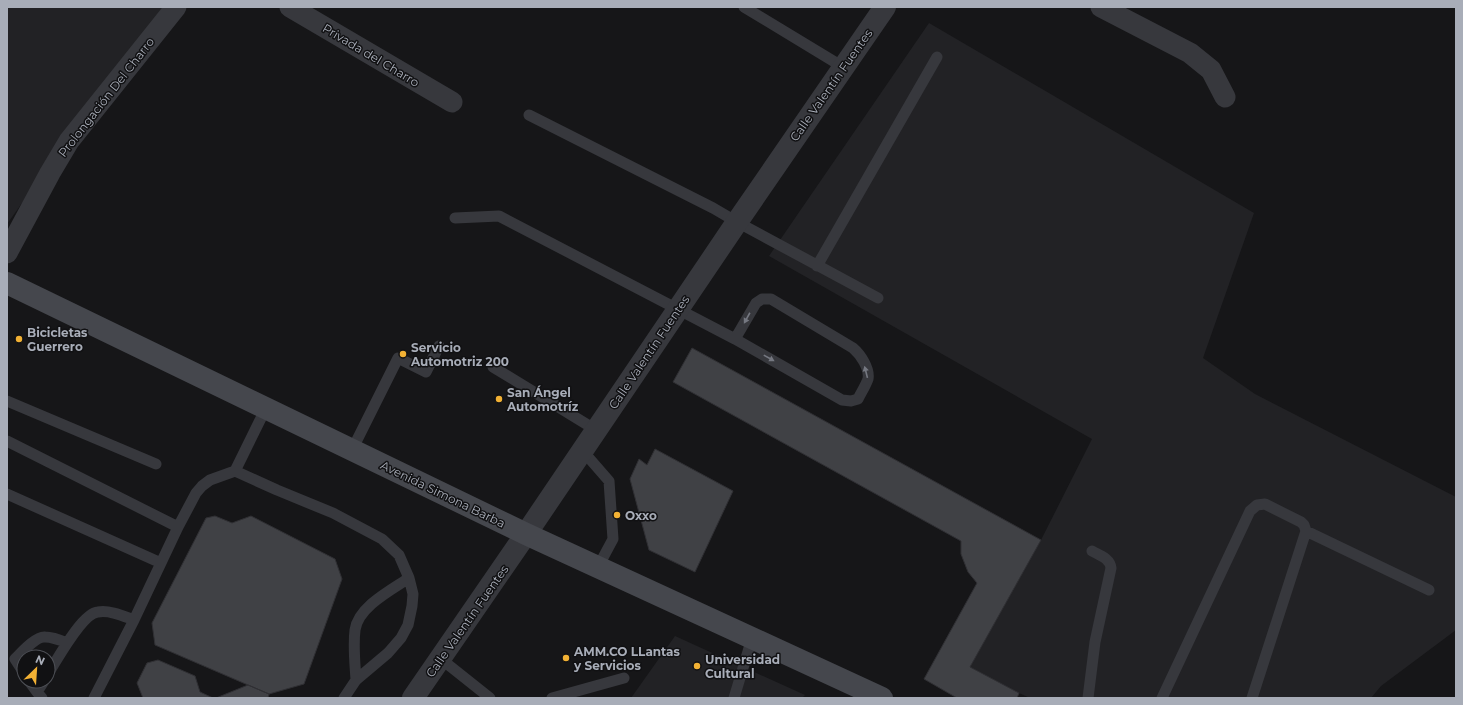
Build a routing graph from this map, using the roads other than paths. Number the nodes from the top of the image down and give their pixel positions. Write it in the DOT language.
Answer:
graph roads {
  1 [pos="176,7"];
  2 [pos="290,7"];
  3 [pos="744,7"];
  4 [pos="885,7"];
  5 [pos="1100,7"];
  6 [pos="937,57"];
  7 [pos="842,67"];
  8 [pos="1225,97"];
  9 [pos="452,102"];
  10 [pos="529,115"];
  11 [pos="455,218"];
  12 [pos="737,222"];
  13 [pos="7,253"];
  14 [pos="817,266"];
  15 [pos="7,283"];
  16 [pos="878,298"];
  17 [pos="678,310"];
  18 [pos="735,339"];
  19 [pos="439,346"];
  20 [pos="493,367"];
  21 [pos="7,401"];
  22 [pos="266,408"];
  23 [pos="596,430"];
  24 [pos="7,441"];
  25 [pos="352,450"];
  26 [pos="582,450"];
  27 [pos="156,464"];
  28 [pos="235,471"];
  29 [pos="7,494"];
  30 [pos="178,527"];
  31 [pos="1306,532"];
  32 [pos="526,534"];
  33 [pos="1092,551"];
  34 [pos="161,563"];
  35 [pos="598,567"];
  36 [pos="409,578"];
  37 [pos="1428,590"];
  38 [pos="134,620"];
  39 [pos="752,638"];
  40 [pos="67,643"];
  41 [pos="441,659"];
  42 [pos="56,661"];
  43 [pos="11,662"];
  44 [pos="624,678"];
  45 [pos="356,680"];
  46 [pos="94,698"];
  47 [pos="344,698"];
  48 [pos="413,698"];
  49 [pos="490,698"];
  50 [pos="552,698"];
  51 [pos="734,698"];
  52 [pos="882,698"];
  53 [pos="1088,698"];
  54 [pos="1162,698"];
  55 [pos="1252,698"];
  1 -- 13 [label="street, Prolongación Del Charro"];
  2 -- 9 [label="street, Privada del Charro"];
  3 -- 7 [label="lane"];
  4 -- 7 [label="street, Calle Valentín Fuentes"];
  5 -- 8 [label="street"];
  6 -- 14 [label="lane"];
  7 -- 12 [label="street, Calle Valentín Fuentes"];
  10 -- 12 [label="lane"];
  11 -- 17 [label="lane"];
  12 -- 14 [label="lane"];
  12 -- 17 [label="street, Calle Valentín Fuentes"];
  14 -- 16 [label="lane"];
  15 -- 22 [label="main road, Avenida Simona Barba"];
  17 -- 18 [label="lane"];
  17 -- 23 [label="street, Calle Valentín Fuentes"];
  18 -- 18 [label="lane, one-way"];
  19 -- 25 [label="lane"];
  20 -- 23 [label="lane"];
  21 -- 27 [label="lane"];
  22 -- 25 [label="main road, Avenida Simona Barba"];
  22 -- 28 [label="lane"];
  23 -- 26 [label="street, Calle Valentín Fuentes"];
  24 -- 30 [label="lane"];
  25 -- 32 [label="main road, Avenida Simona Barba"];
  26 -- 32 [label="street, Calle Valentín Fuentes"];
  26 -- 35 [label="lane"];
  28 -- 30 [label="lane"];
  28 -- 36 [label="lane"];
  29 -- 34 [label="lane"];
  30 -- 34 [label="lane"];
  31 -- 37 [label="lane"];
  31 -- 54 [label="lane"];
  31 -- 55 [label="lane"];
  32 -- 35 [label="main road, Avenida Simona Barba"];
  32 -- 41 [label="street, Calle Valentín Fuentes"];
  33 -- 53 [label="lane"];
  34 -- 38 [label="lane"];
  35 -- 39 [label="main road, Avenida Simona Barba"];
  36 -- 45 [label="lane"];
  36 -- 45 [label="lane"];
  38 -- 40 [label="lane"];
  38 -- 46 [label="lane"];
  39 -- 51 [label="lane"];
  39 -- 52 [label="main road, Avenida Simona Barba"];
  40 -- 42 [label="lane"];
  40 -- 43 [label="lane"];
  41 -- 48 [label="street, Calle Valentín Fuentes"];
  41 -- 49 [label="lane"];
  44 -- 50 [label="lane"];
  45 -- 47 [label="lane"];
}
